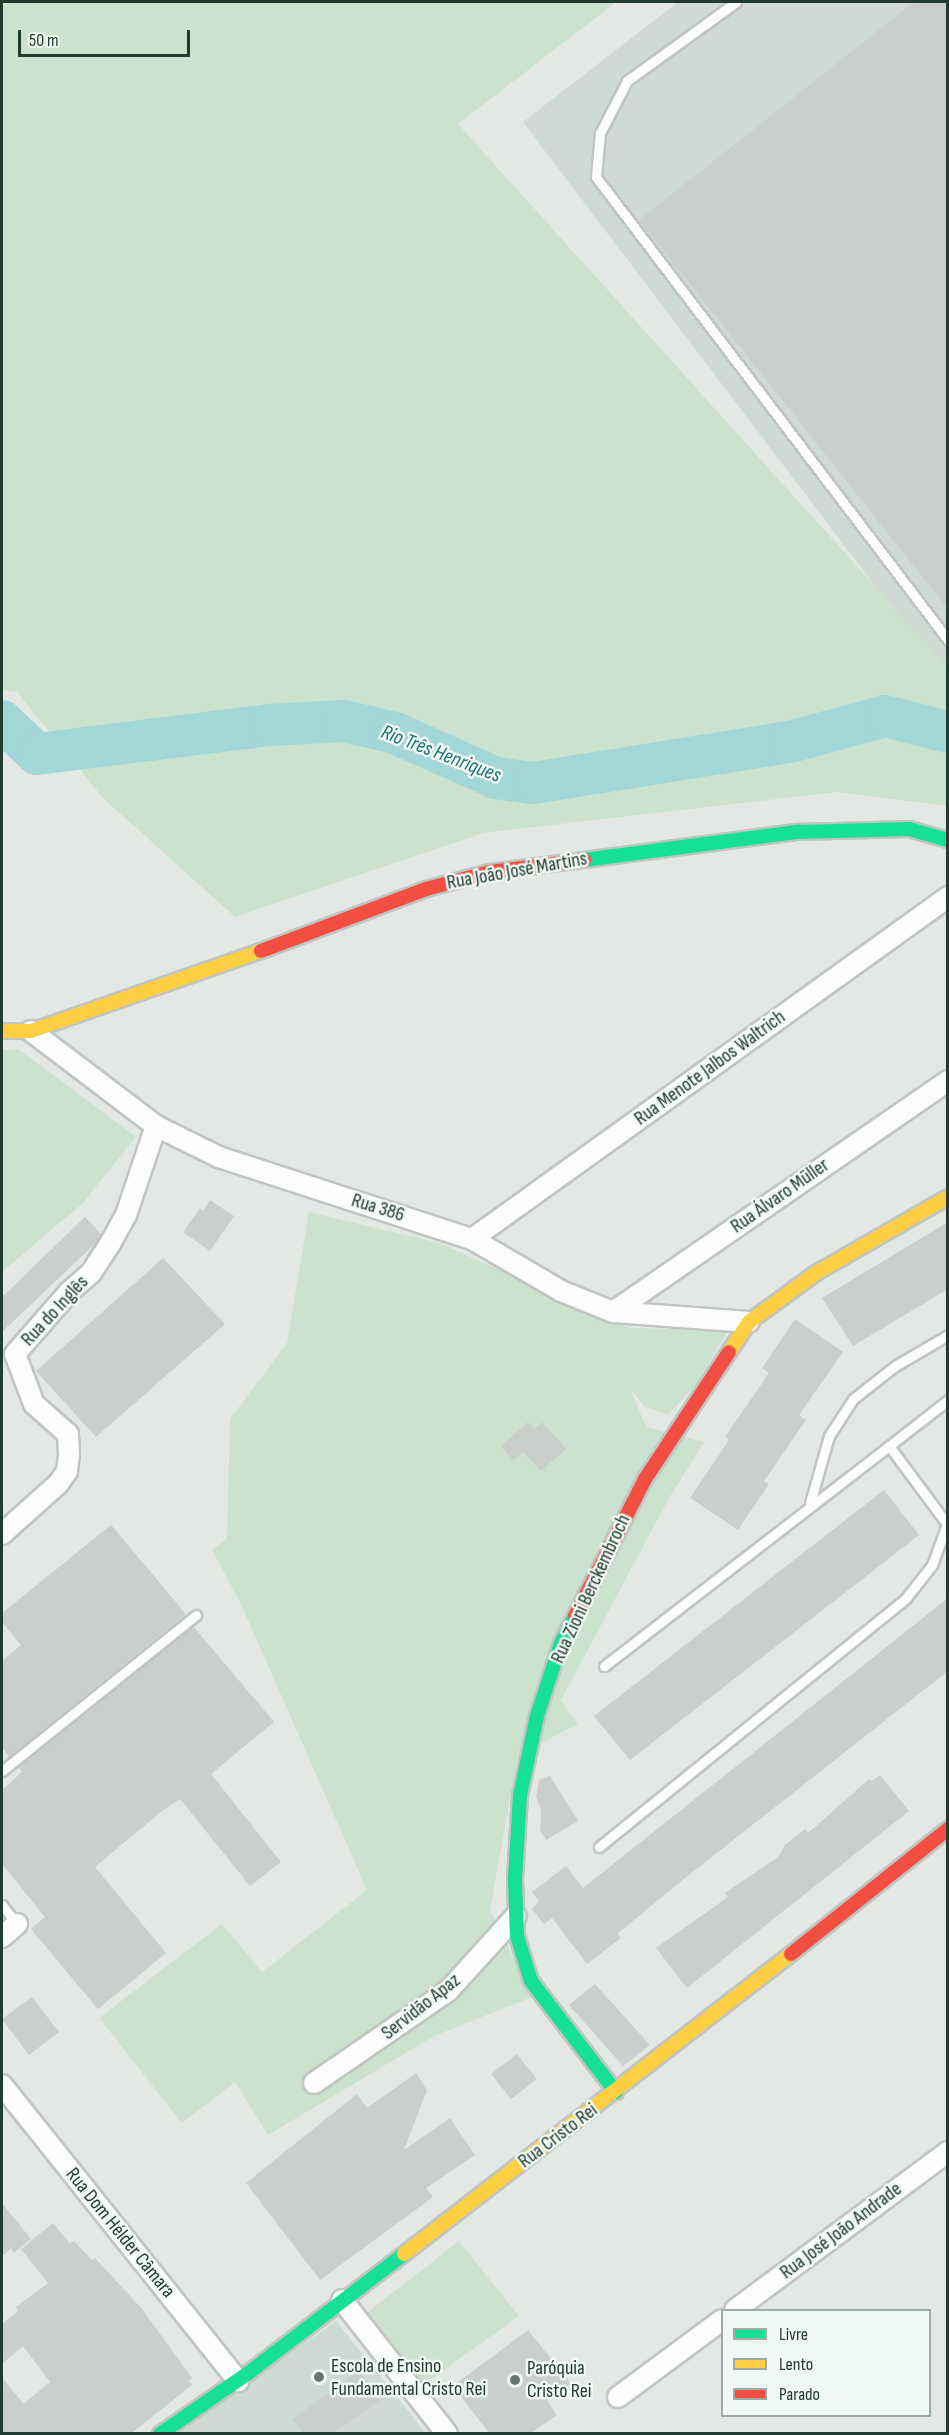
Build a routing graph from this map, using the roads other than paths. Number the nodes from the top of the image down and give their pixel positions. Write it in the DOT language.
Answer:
graph roads {
  1 [pos="736,2"];
  2 [pos="948,640"];
  3 [pos="948,840"];
  4 [pos="948,897"];
  5 [pos="2,1031"];
  6 [pos="31,1031"];
  7 [pos="948,1081"];
  8 [pos="156,1126"];
  9 [pos="948,1197"];
  10 [pos="472,1239"];
  11 [pos="613,1311"];
  12 [pos="749,1322"];
  13 [pos="948,1335"];
  14 [pos="948,1400"];
  15 [pos="889,1446"];
  16 [pos="810,1503"];
  17 [pos="947,1524"];
  18 [pos="2,1534"];
  19 [pos="196,1615"];
  20 [pos="604,1666"];
  21 [pos="2,1771"];
  22 [pos="948,1828"];
  23 [pos="599,1847"];
  24 [pos="2,1905"];
  25 [pos="516,1916"];
  26 [pos="17,1924"];
  27 [pos="2,1937"];
  28 [pos="314,2083"];
  29 [pos="2,2085"];
  30 [pos="616,2092"];
  31 [pos="948,2152"];
  32 [pos="342,2300"];
  33 [pos="736,2309"];
  34 [pos="721,2321"];
  35 [pos="238,2381"];
  36 [pos="618,2397"];
  37 [pos="160,2433"];
  38 [pos="447,2433"];
  1 -- 2 [label="lane"];
  3 -- 6 [label="street, Rua João José Martins"];
  4 -- 10 [label="street, Rua Menote Jalbos Waltrich"];
  5 -- 6 [label="street, Rua João José Martins"];
  6 -- 8 [label="street, Rua 386"];
  7 -- 11 [label="street, Rua Álvaro Müller"];
  8 -- 10 [label="street, Rua 386"];
  8 -- 18 [label="street, Rua do Inglês"];
  9 -- 12 [label="street, Rua Zioni Berckembroch"];
  10 -- 11 [label="street, Rua 386"];
  11 -- 12 [label="street, Rua 386"];
  12 -- 25 [label="street, Rua Zioni Berckembroch"];
  13 -- 16 [label="lane"];
  14 -- 15 [label="lane"];
  15 -- 16 [label="lane"];
  15 -- 17 [label="lane"];
  16 -- 20 [label="lane"];
  17 -- 23 [label="lane"];
  19 -- 21 [label="lane"];
  22 -- 30 [label="street, Rua Cristo Rei"];
  24 -- 26 [label="lane"];
  25 -- 28 [label="street, Servidão Apaz"];
  25 -- 30 [label="street, Rua Zioni Berckembroch"];
  26 -- 27 [label="street"];
  29 -- 35 [label="street, Rua Dom Hélder Câmara"];
  30 -- 32 [label="street, Rua Cristo Rei"];
  31 -- 33 [label="street, Rua José João Andrade"];
  32 -- 35 [label="street, Rua Cristo Rei"];
  32 -- 38 [label="street"];
  34 -- 36 [label="street"];
  35 -- 37 [label="street, Rua Cristo Rei"];
}
